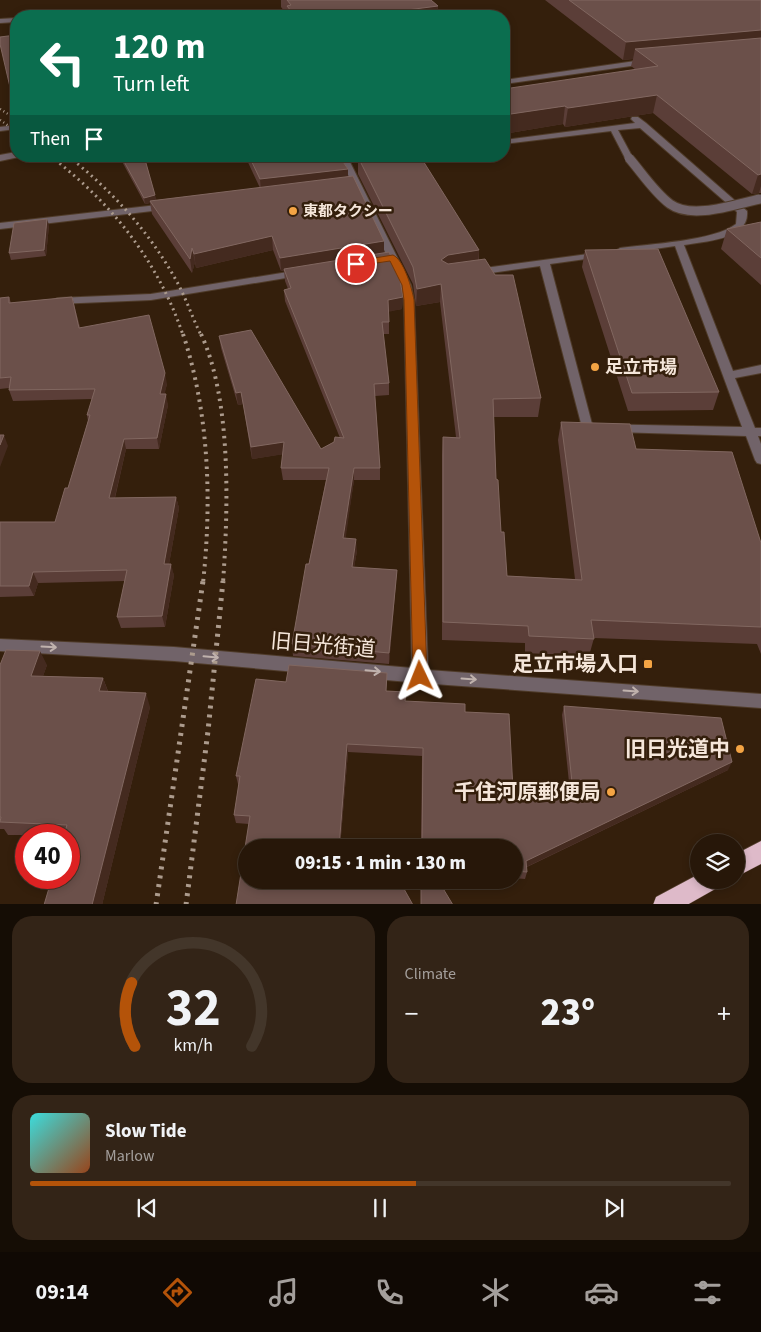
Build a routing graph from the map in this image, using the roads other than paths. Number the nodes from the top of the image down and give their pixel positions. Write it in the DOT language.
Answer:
graph roads {
  1 [pos="656,61"];
  2 [pos="579,70"];
  3 [pos="510,81"];
  4 [pos="592,81"];
  5 [pos="613,128"];
  6 [pos="510,141"];
  7 [pos="345,162"];
  8 [pos="760,199"];
  9 [pos="178,205"];
  10 [pos="0,226"];
  11 [pos="679,243"];
  12 [pos="544,262"];
  13 [pos="315,270"];
  14 [pos="466,274"];
  15 [pos="46,302"];
  16 [pos="761,369"];
  17 [pos="729,376"];
  18 [pos="756,432"];
  19 [pos="761,460"];
  20 [pos="5,645"];
  21 [pos="5,661"];
  22 [pos="420,676"];
  23 [pos="761,701"];
  24 [pos="761,852"];
  25 [pos="745,861"];
  26 [pos="692,889"];
  27 [pos="664,904"];
  1 -- 2 [label="street"];
  2 -- 3 [label="street"];
  2 -- 4 [label="street"];
  5 -- 6 [label="street"];
  5 -- 8 [label="street, bridge"];
  5 -- 11 [label="street"];
  7 -- 22 [label="street"];
  9 -- 10 [label="street"];
  11 -- 12 [label="street"];
  11 -- 17 [label="street"];
  12 -- 14 [label="street"];
  12 -- 18 [label="street"];
  13 -- 15 [label="street"];
  16 -- 17 [label="street"];
  17 -- 18 [label="street"];
  18 -- 19 [label="street"];
  20 -- 21 [label="street"];
  20 -- 22 [label="street, 旧日光街道, one-way"];
  22 -- 23 [label="street, 旧日光街道, one-way"];
  24 -- 25 [label="highway"];
  26 -- 27 [label="highway"];
}
